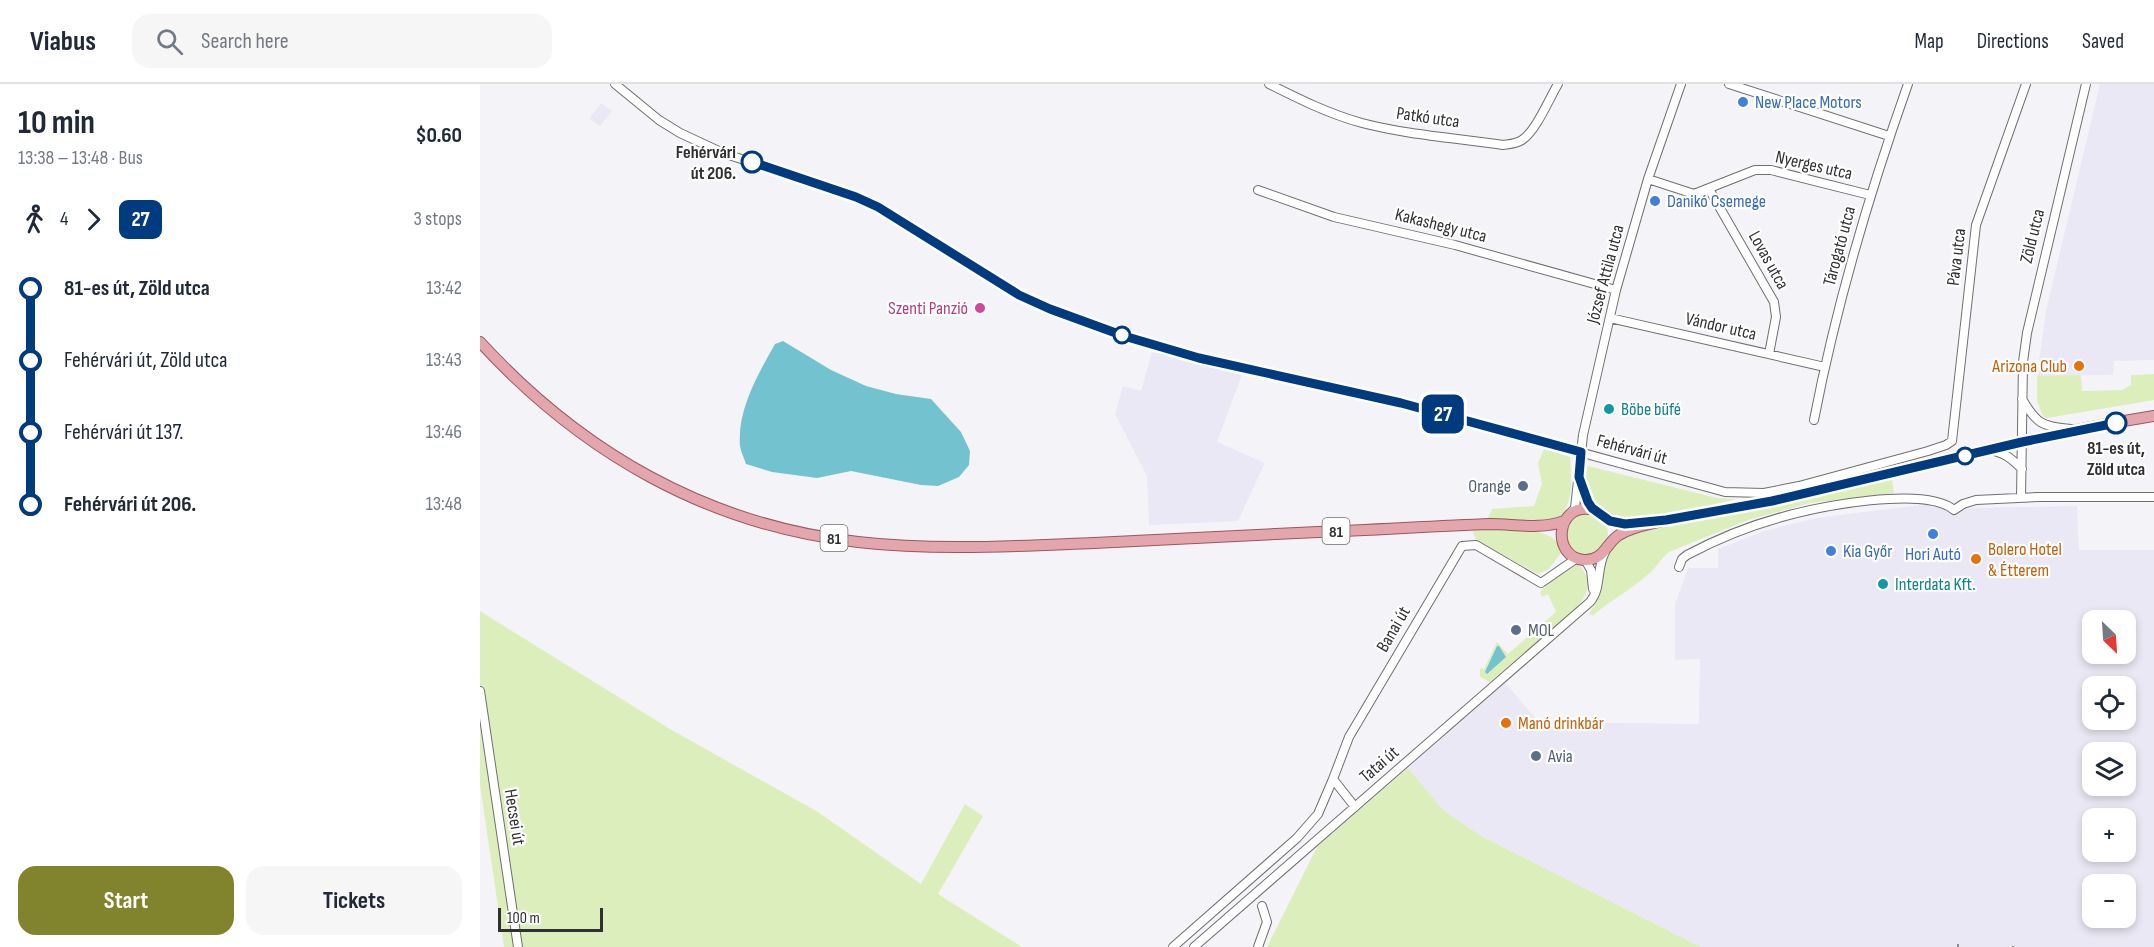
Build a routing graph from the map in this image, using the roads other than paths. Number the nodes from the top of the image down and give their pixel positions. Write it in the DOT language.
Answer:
graph roads {
  1 [pos="615,84"];
  2 [pos="1269,84"];
  3 [pos="1558,84"];
  4 [pos="1682,84"];
  5 [pos="1729,84"];
  6 [pos="1908,84"];
  7 [pos="2026,84"];
  8 [pos="2086,84"];
  9 [pos="1889,136"];
  10 [pos="1648,179"];
  11 [pos="1709,189"];
  12 [pos="1258,190"];
  13 [pos="1870,195"];
  14 [pos="1616,290"];
  15 [pos="1610,318"];
  16 [pos="480,342"];
  17 [pos="1769,354"];
  18 [pos="1825,367"];
  19 [pos="2022,398"];
  20 [pos="2154,416"];
  21 [pos="1814,420"];
  22 [pos="2081,430"];
  23 [pos="1952,441"];
  24 [pos="2022,442"];
  25 [pos="1989,450"];
  26 [pos="1581,452"];
  27 [pos="2022,469"];
  28 [pos="1579,477"];
  29 [pos="2154,497"];
  30 [pos="2021,498"];
  31 [pos="1601,513"];
  32 [pos="1567,518"];
  33 [pos="1666,520"];
  34 [pos="1529,526"];
  35 [pos="1564,546"];
  36 [pos="1608,547"];
  37 [pos="1581,559"];
  38 [pos="1678,567"];
  39 [pos="1541,583"];
  40 [pos="1586,606"];
  41 [pos="480,692"];
  42 [pos="1333,779"];
  43 [pos="1355,807"];
  44 [pos="1297,838"];
  45 [pos="1309,848"];
  46 [pos="1262,906"];
  47 [pos="518,947"];
  48 [pos="1173,947"];
  49 [pos="1194,947"];
  50 [pos="1258,947"];
  1 -- 26 [label="street, Fehérvári út"];
  2 -- 3 [label="street, Patkó utca"];
  4 -- 10 [label="street, József Attila utca"];
  5 -- 9 [label="street"];
  6 -- 9 [label="street, Tárogató utca"];
  7 -- 23 [label="street, Páva utca"];
  8 -- 19 [label="street, Zöld utca"];
  9 -- 13 [label="street, Tárogató utca"];
  10 -- 11 [label="street, Nyerges utca"];
  10 -- 14 [label="street, József Attila utca"];
  11 -- 13 [label="street, Nyerges utca"];
  11 -- 17 [label="street, Lovas utca"];
  12 -- 14 [label="street, Kakashegy utca"];
  13 -- 18 [label="street, Tárogató utca"];
  14 -- 15 [label="street, József Attila utca"];
  15 -- 17 [label="street, Vándor utca"];
  15 -- 26 [label="street, József Attila utca"];
  16 -- 34 [label="main road, 81"];
  17 -- 18 [label="street, Vándor utca"];
  18 -- 21 [label="street, Tárogató utca"];
  19 -- 22 [label="street"];
  19 -- 24 [label="street, Zöld utca"];
  20 -- 22 [label="main road, 81"];
  22 -- 24 [label="main road, 81"];
  23 -- 26 [label="street, Fehérvári út"];
  24 -- 25 [label="main road, 81"];
  24 -- 27 [label="street, Zöld utca"];
  25 -- 27 [label="street"];
  25 -- 33 [label="main road, 81"];
  26 -- 28 [label="street, József Attila utca"];
  27 -- 30 [label="street, Zöld utca"];
  28 -- 31 [label="street, József Attila utca"];
  28 -- 32 [label="street, József Attila utca"];
  29 -- 30 [label="street"];
  30 -- 38 [label="street"];
  31 -- 32 [label="main road, 81"];
  31 -- 33 [label="main road, 81"];
  31 -- 36 [label="main road"];
  32 -- 34 [label="main road, 81"];
  32 -- 35 [label="main road"];
  33 -- 36 [label="main road, 81"];
  34 -- 35 [label="main road, 81"];
  35 -- 37 [label="main road, 81"];
  35 -- 39 [label="street"];
  36 -- 37 [label="main road, 81"];
  36 -- 40 [label="street, Tatai út"];
  37 -- 39 [label="street"];
  37 -- 40 [label="street"];
  39 -- 42 [label="street, Banai út"];
  40 -- 43 [label="street, Tatai út"];
  41 -- 47 [label="street, Hecsei út"];
  42 -- 43 [label="street"];
  42 -- 44 [label="street, Tatai út"];
  43 -- 45 [label="street, Tatai út"];
  44 -- 45 [label="street"];
  44 -- 48 [label="street, Tatai út"];
  45 -- 49 [label="street, Tatai út"];
  46 -- 50 [label="street"];
}
